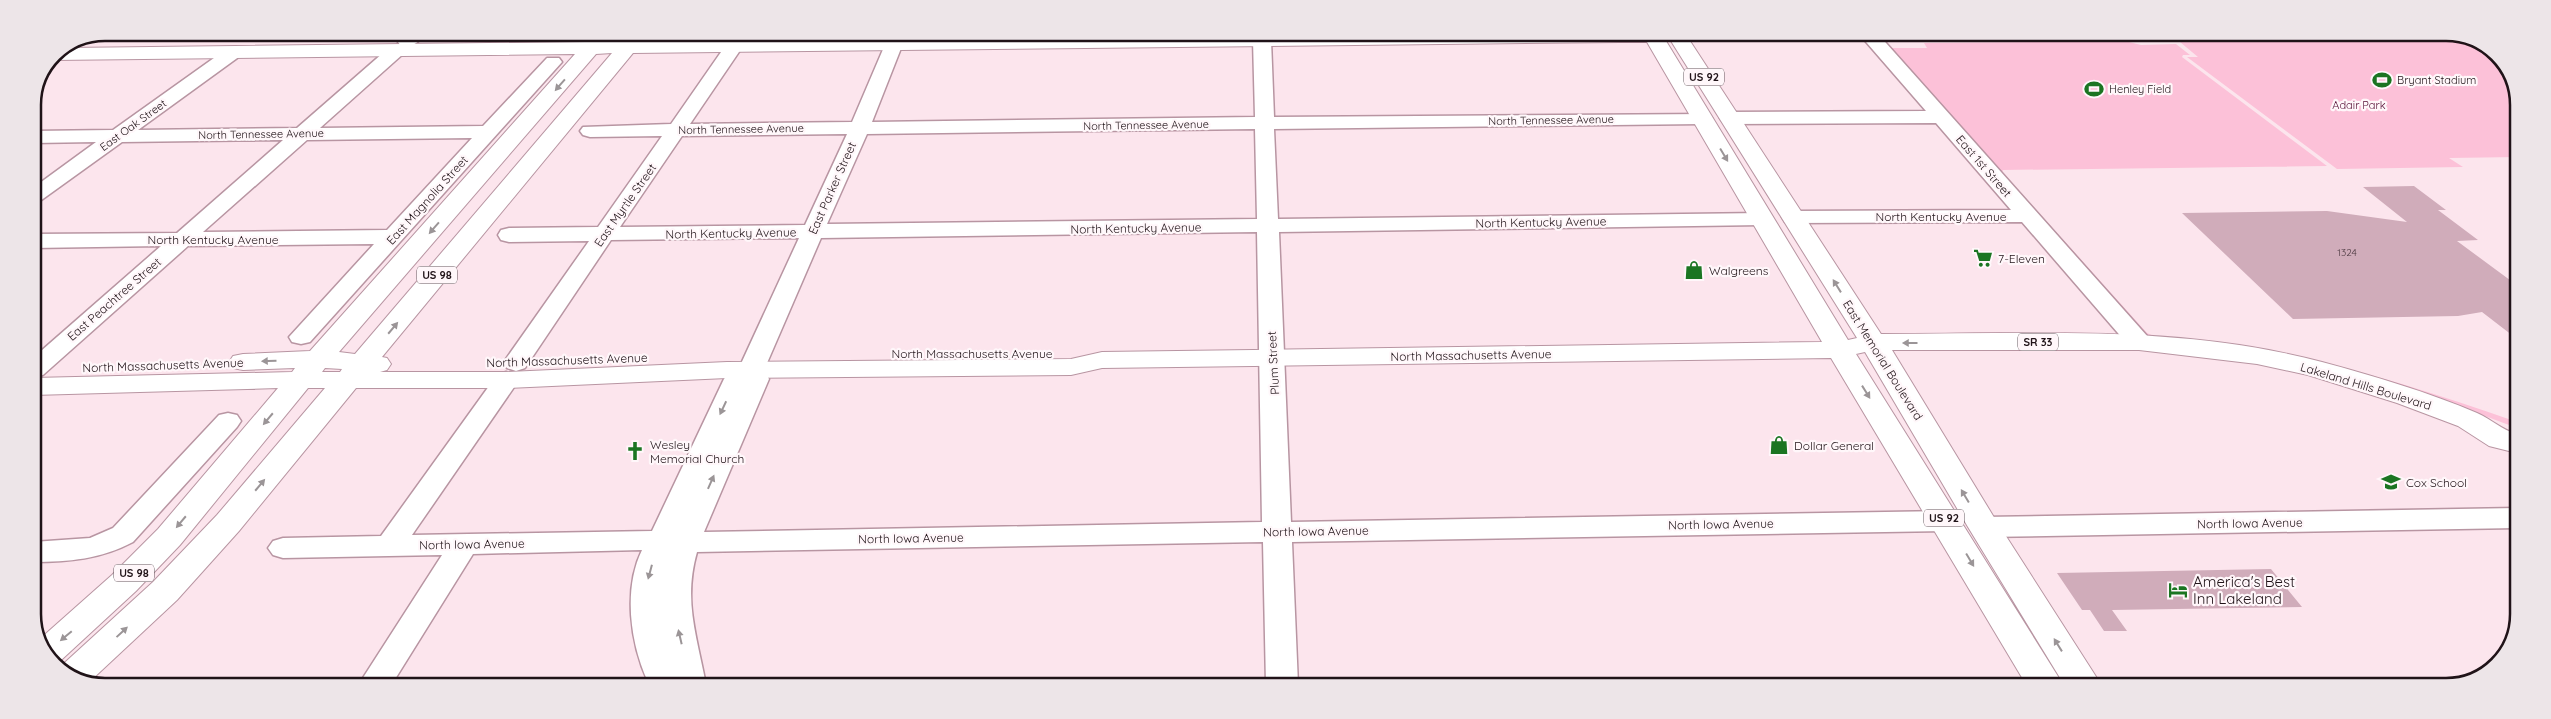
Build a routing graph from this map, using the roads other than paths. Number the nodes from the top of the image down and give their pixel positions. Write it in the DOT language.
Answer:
graph roads {
  1 [pos="471,41"];
  2 [pos="597,41"];
  3 [pos="632,41"];
  4 [pos="672,41"];
  5 [pos="850,41"];
  6 [pos="896,41"];
  7 [pos="1262,41"];
  8 [pos="1657,41"];
  9 [pos="1681,41"];
  10 [pos="1874,41"];
  11 [pos="407,42"];
  12 [pos="322,43"];
  13 [pos="81,46"];
  14 [pos="734,46"];
  15 [pos="234,52"];
  16 [pos="68,54"];
  17 [pos="553,62"];
  18 [pos="1942,117"];
  19 [pos="1702,118"];
  20 [pos="1730,118"];
  21 [pos="1264,124"];
  22 [pos="860,128"];
  23 [pos="676,130"];
  24 [pos="590,131"];
  25 [pos="489,132"];
  26 [pos="302,134"];
  27 [pos="118,136"];
  28 [pos="41,137"];
  29 [pos="41,191"];
  30 [pos="2028,216"];
  31 [pos="1793,217"];
  32 [pos="1762,219"];
  33 [pos="1267,226"];
  34 [pos="812,232"];
  35 [pos="604,234"];
  36 [pos="509,235"];
  37 [pos="393,237"];
  38 [pos="182,240"];
  39 [pos="41,241"];
  40 [pos="302,337"];
  41 [pos="2139,342"];
  42 [pos="1840,350"];
  43 [pos="2203,350"];
  44 [pos="1878,352"];
  45 [pos="1271,358"];
  46 [pos="754,362"];
  47 [pos="41,368"];
  48 [pos="308,370"];
  49 [pos="511,371"];
  50 [pos="354,373"];
  51 [pos="41,375"];
  52 [pos="228,420"];
  53 [pos="2468,420"];
  54 [pos="2510,427"];
  55 [pos="2510,442"];
  56 [pos="2510,518"];
  57 [pos="1946,521"];
  58 [pos="1984,527"];
  59 [pos="1278,531"];
  60 [pos="673,542"];
  61 [pos="464,544"];
  62 [pos="389,546"];
  63 [pos="283,548"];
  64 [pos="41,552"];
  65 [pos="52,649"];
  66 [pos="78,671"];
  67 [pos="379,678"];
  68 [pos="664,678"];
  69 [pos="689,678"];
  70 [pos="1282,678"];
  71 [pos="2041,678"];
  72 [pos="2079,678"];
  1 -- 11 [label="main road"];
  2 -- 48 [label="main road, US 98, one-way"];
  50 -- 3 [label="main road, US 98, one-way"];
  4 -- 14 [label="main road"];
  5 -- 14 [label="main road"];
  6 -- 22 [label="street, East Parker Street"];
  7 -- 21 [label="street, Plum Street"];
  8 -- 19 [label="main road, US 92"];
  9 -- 20 [label="main road, East Memorial Boulevard / US 92"];
  10 -- 18 [label="street, East 1st Street"];
  11 -- 12 [label="main road"];
  11 -- 15 [label="main road"];
  11 -- 26 [label="street, East Peachtree Street"];
  12 -- 13 [label="main road"];
  12 -- 15 [label="main road"];
  14 -- 23 [label="street, East Myrtle Street"];
  15 -- 16 [label="main road"];
  15 -- 27 [label="street, East Oak Street"];
  17 -- 25 [label="street, East Magnolia Street"];
  18 -- 20 [label="street"];
  18 -- 30 [label="street, East 1st Street"];
  19 -- 21 [label="street, North Tennessee Avenue"];
  19 -- 32 [label="main road, US 92, one-way"];
  20 -- 31 [label="main road, East Memorial Boulevard / US 92"];
  21 -- 22 [label="street, North Tennessee Avenue"];
  21 -- 33 [label="street, Plum Street"];
  22 -- 23 [label="street, North Tennessee Avenue"];
  22 -- 34 [label="street, East Parker Street"];
  23 -- 24 [label="street, North Tennessee Avenue"];
  23 -- 35 [label="street, East Myrtle Street"];
  25 -- 26 [label="street, North Tennessee Avenue"];
  25 -- 37 [label="street, East Magnolia Street"];
  26 -- 27 [label="street, North Tennessee Avenue"];
  26 -- 38 [label="street, East Peachtree Street"];
  27 -- 28 [label="street, North Tennessee Avenue"];
  27 -- 29 [label="street, East Oak Street"];
  30 -- 31 [label="street, North Kentucky Avenue"];
  30 -- 41 [label="street, East 1st Street"];
  44 -- 31 [label="main road, East Memorial Boulevard / US 92, one-way"];
  32 -- 33 [label="street, North Kentucky Avenue"];
  32 -- 42 [label="main road, US 92"];
  33 -- 34 [label="street, North Kentucky Avenue"];
  33 -- 45 [label="street, Plum Street"];
  34 -- 35 [label="street, North Kentucky Avenue"];
  34 -- 46 [label="street, East Parker Street"];
  35 -- 36 [label="street, North Kentucky Avenue"];
  35 -- 49 [label="street, East Myrtle Street"];
  37 -- 38 [label="street, North Kentucky Avenue"];
  37 -- 40 [label="street, East Magnolia Street"];
  38 -- 39 [label="street, North Kentucky Avenue"];
  38 -- 47 [label="street, East Peachtree Street"];
  41 -- 43 [label="main road, Lakeland Hills Boulevard / SR 33"];
  41 -- 44 [label="main road, Lakeland Hills Boulevard / SR 33, one-way"];
  42 -- 44 [label="main road, Lakeland Hills Boulevard / SR 33"];
  42 -- 45 [label="main road, North Massachusetts Avenue"];
  42 -- 57 [label="main road, US 92, one-way"];
  43 -- 44 [label="main road, Lakeland Hills Boulevard / SR 33"];
  43 -- 53 [label="main road, Lakeland Hills Boulevard / SR 33"];
  58 -- 44 [label="main road, East Memorial Boulevard / US 92, one-way"];
  45 -- 46 [label="main road, North Massachusetts Avenue"];
  45 -- 59 [label="street, Plum Street"];
  46 -- 49 [label="main road, North Massachusetts Avenue"];
  46 -- 60 [label="street, East Parker Street"];
  48 -- 50 [label="main road, North Massachusetts Avenue"];
  48 -- 51 [label="main road, North Massachusetts Avenue"];
  48 -- 65 [label="main road, US 98, one-way"];
  49 -- 50 [label="main road, North Massachusetts Avenue"];
  49 -- 62 [label="street, East Myrtle Street"];
  66 -- 50 [label="main road, US 98, one-way"];
  52 -- 64 [label="street"];
  53 -- 54 [label="main road, Lakeland Hills Boulevard / SR 33"];
  53 -- 55 [label="main road, Lakeland Hills Boulevard / SR 33"];
  56 -- 58 [label="street, North Iowa Avenue"];
  57 -- 59 [label="street, North Iowa Avenue"];
  57 -- 71 [label="main road, US 92, one-way"];
  72 -- 58 [label="main road, East Memorial Boulevard / US 92, one-way"];
  59 -- 60 [label="street, North Iowa Avenue"];
  59 -- 70 [label="street, Plum Street"];
  60 -- 61 [label="street, North Iowa Avenue"];
  60 -- 68 [label="street, East Parker Street, one-way"];
  69 -- 60 [label="street, East Parker Street, one-way"];
  61 -- 62 [label="street, North Iowa Avenue"];
  61 -- 67 [label="street"];
  62 -- 63 [label="street, North Iowa Avenue"];
}
